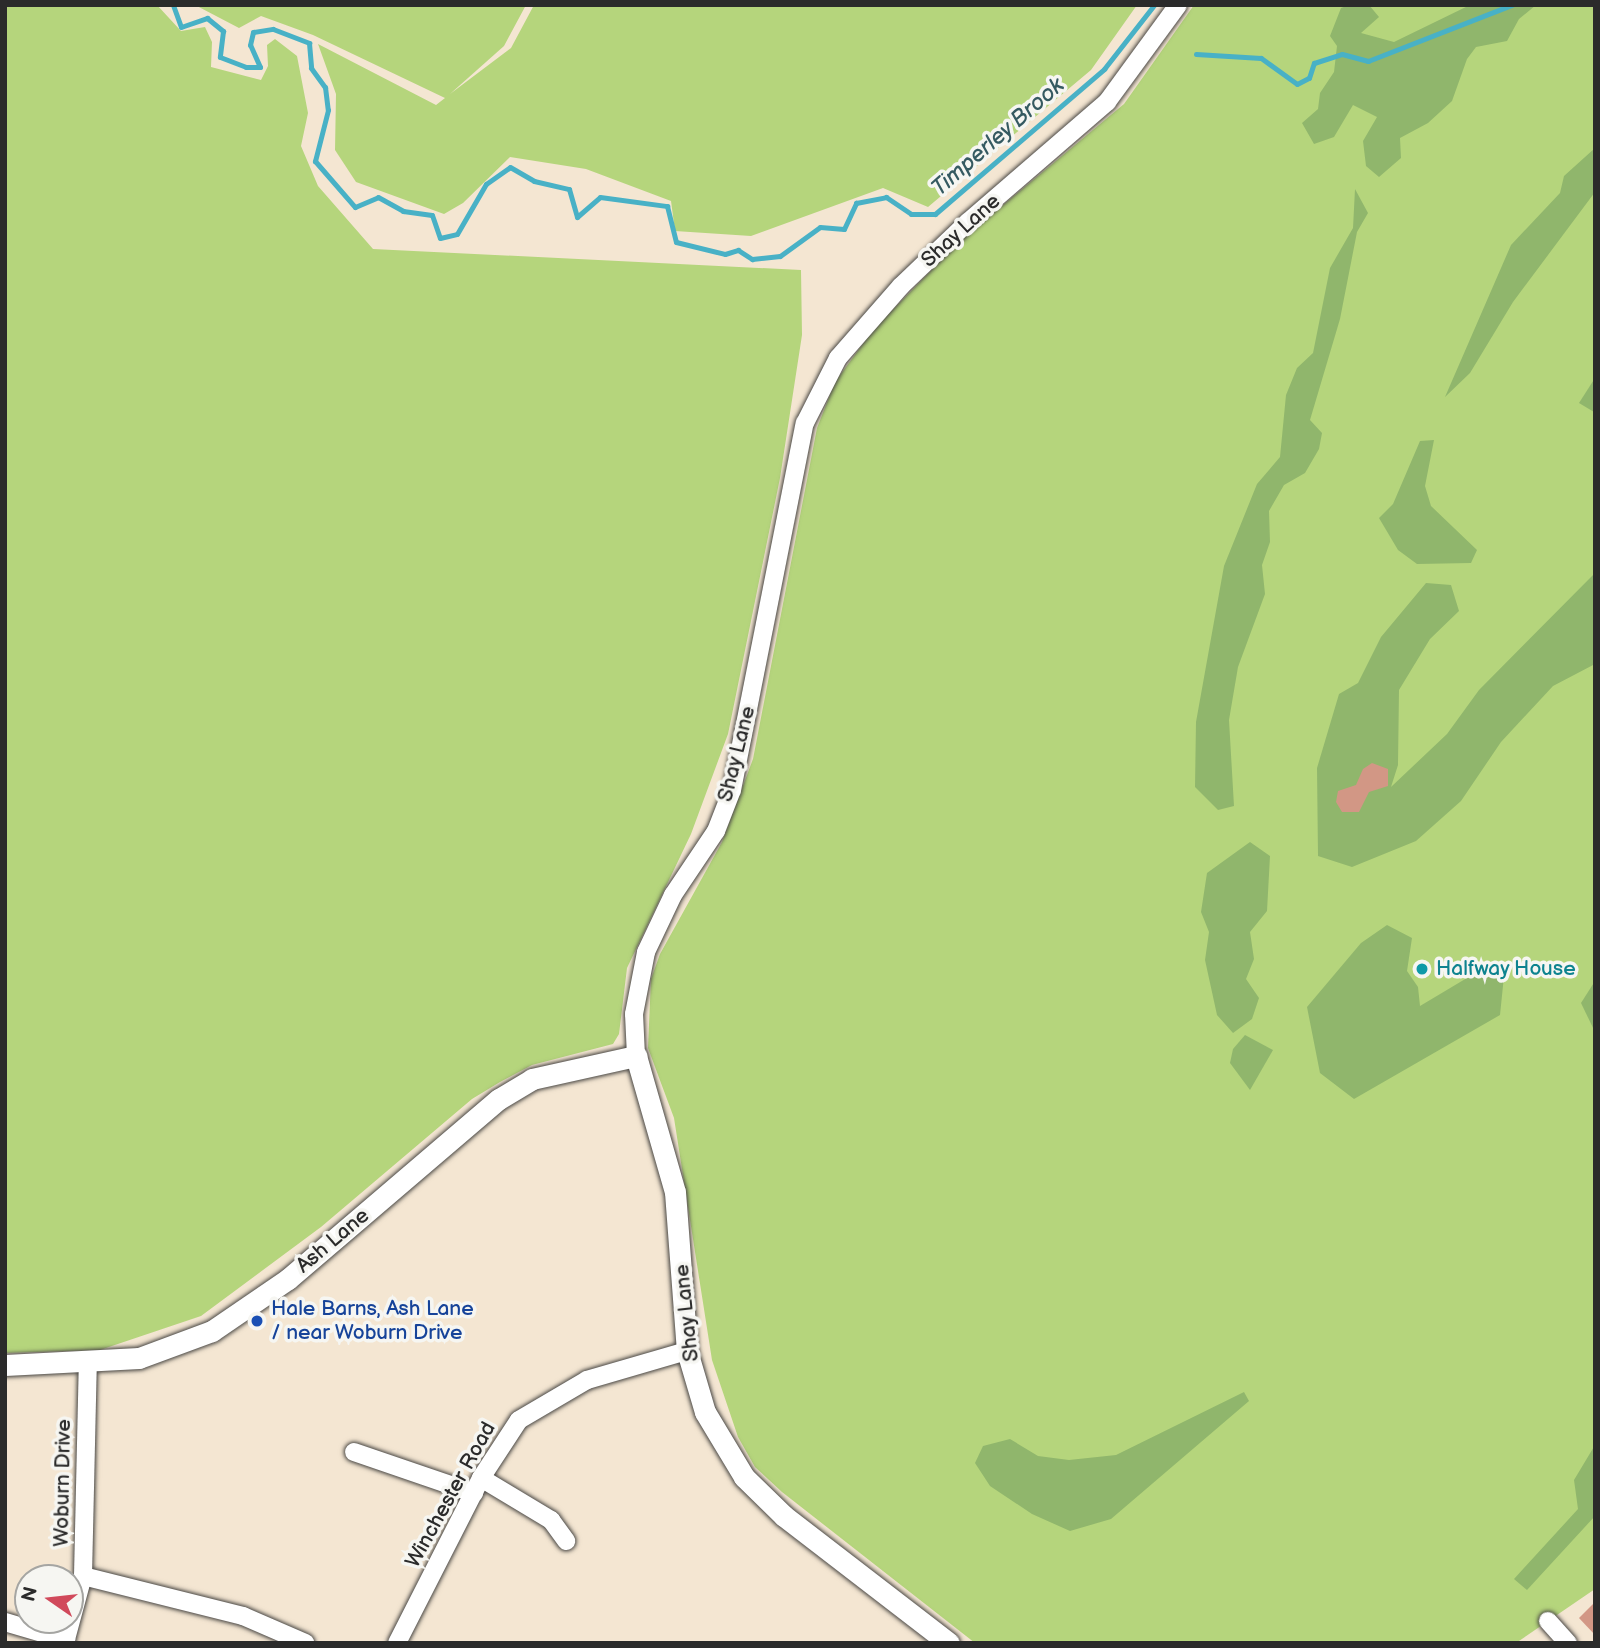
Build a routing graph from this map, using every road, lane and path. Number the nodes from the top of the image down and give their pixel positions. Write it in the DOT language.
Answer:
graph roads {
  1 [pos="1178,5"];
  2 [pos="636,1056"];
  3 [pos="687,1351"];
  4 [pos="88,1363"];
  5 [pos="5,1365"];
  6 [pos="354,1452"];
  7 [pos="477,1486"];
  8 [pos="566,1541"];
  9 [pos="83,1564"];
  10 [pos="84,1576"];
  11 [pos="1548,1621"];
  12 [pos="5,1622"];
  13 [pos="66,1642"];
  14 [pos="302,1642"];
  15 [pos="397,1643"];
  16 [pos="949,1643"];
  17 [pos="1568,1643"];
  1 -- 2 [label="street, Shay Lane"];
  2 -- 3 [label="street, Shay Lane"];
  2 -- 4 [label="street, Ash Lane"];
  3 -- 7 [label="street, Winchester Road"];
  3 -- 16 [label="street, Shay Lane"];
  4 -- 5 [label="street, Ash Lane"];
  4 -- 9 [label="street, Woburn Drive"];
  6 -- 7 [label="street"];
  7 -- 8 [label="street"];
  7 -- 15 [label="street, Winchester Road"];
  10 -- 14 [label="street"];
  11 -- 17 [label="street"];
  12 -- 13 [label="street"];
}
